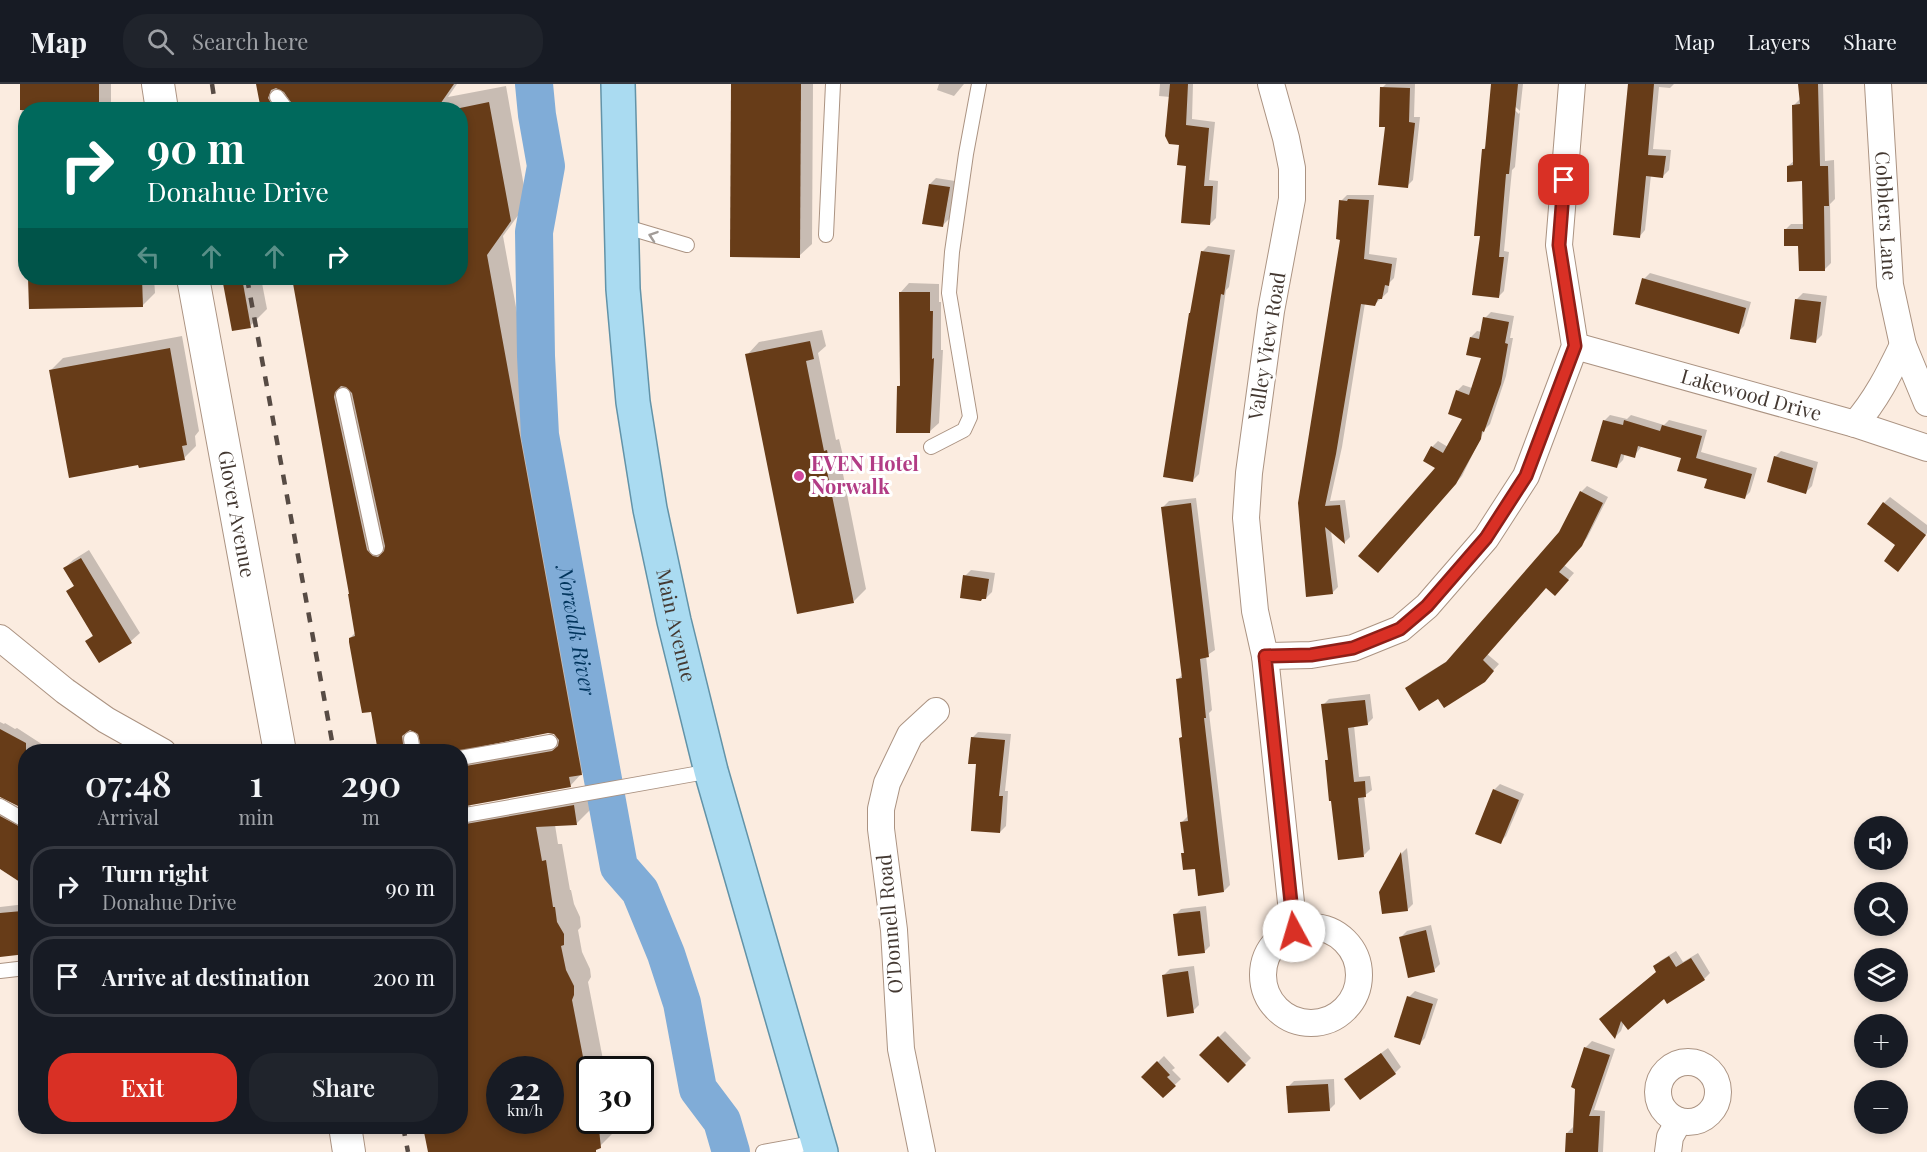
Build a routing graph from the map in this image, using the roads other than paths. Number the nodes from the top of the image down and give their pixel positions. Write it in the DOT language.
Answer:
graph roads {
  1 [pos="158,84"];
  2 [pos="618,84"];
  3 [pos="833,84"];
  4 [pos="980,84"];
  5 [pos="1271,84"];
  6 [pos="1572,84"];
  7 [pos="1878,84"];
  8 [pos="277,98"];
  9 [pos="161,102"];
  10 [pos="281,102"];
  11 [pos="620,225"];
  12 [pos="826,235"];
  13 [pos="687,245"];
  14 [pos="194,285"];
  15 [pos="1903,345"];
  16 [pos="1575,346"];
  17 [pos="343,395"];
  18 [pos="1927,403"];
  19 [pos="1855,423"];
  20 [pos="931,447"];
  21 [pos="1927,448"];
  22 [pos="376,548"];
  23 [pos="0,638"];
  24 [pos="1265,656"];
  25 [pos="936,711"];
  26 [pos="550,742"];
  27 [pos="149,744"];
  28 [pos="279,744"];
  29 [pos="468,757"];
  30 [pos="711,771"];
  31 [pos="0,806"];
  32 [pos="468,815"];
  33 [pos="18,816"];
  34 [pos="1294,931"];
  35 [pos="18,969"];
  36 [pos="0,971"];
  37 [pos="1679,1120"];
  38 [pos="347,1134"];
  39 [pos="820,1147"];
  40 [pos="350,1152"];
  41 [pos="763,1152"];
  42 [pos="922,1152"];
  43 [pos="1668,1152"];
  1 -- 9 [label="street"];
  2 -- 11 [label="main road, Main Avenue"];
  3 -- 12 [label="lane"];
  4 -- 20 [label="lane"];
  5 -- 24 [label="street, Valley View Road"];
  6 -- 16 [label="street"];
  7 -- 15 [label="street, Cobblers Lane"];
  8 -- 10 [label="lane"];
  13 -- 11 [label="lane, one-way"];
  11 -- 30 [label="main road, Main Avenue"];
  14 -- 28 [label="street, Glover Avenue"];
  15 -- 18 [label="street, Cobblers Lane"];
  15 -- 19 [label="street"];
  16 -- 19 [label="street, Lakewood Drive"];
  16 -- 24 [label="street"];
  17 -- 22 [label="lane"];
  19 -- 21 [label="street, Lakewood Drive"];
  23 -- 27 [label="street"];
  24 -- 34 [label="street, Valley View Road"];
  25 -- 42 [label="street, O'Donnell Road"];
  26 -- 29 [label="lane"];
  30 -- 32 [label="lane"];
  30 -- 39 [label="main road, Main Avenue"];
  31 -- 33 [label="lane"];
  35 -- 36 [label="lane"];
  37 -- 43 [label="street"];
  38 -- 40 [label="street"];
  39 -- 41 [label="lane"];
}
